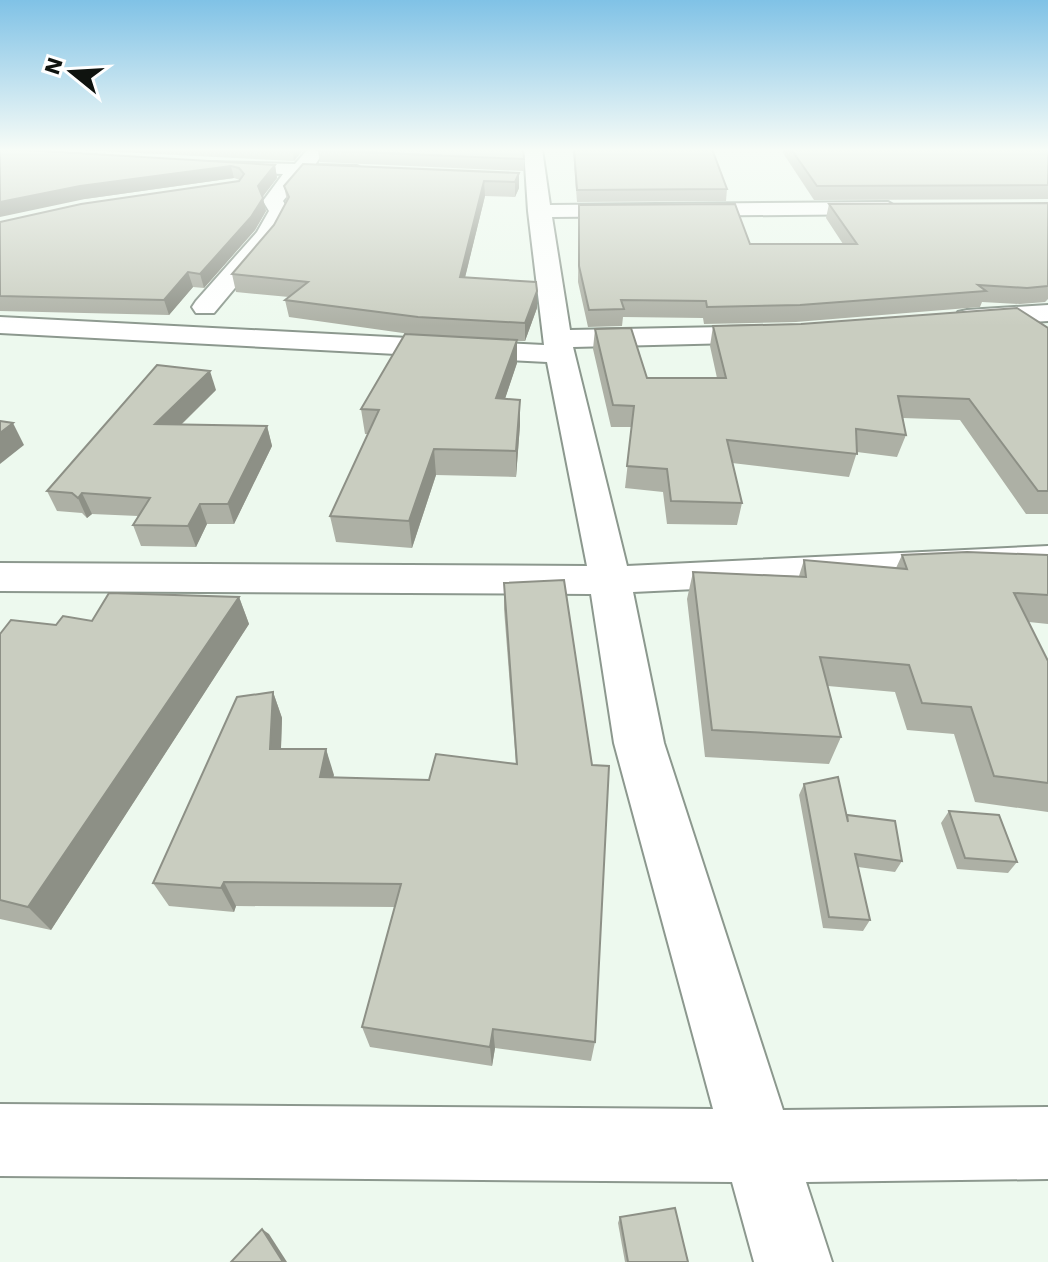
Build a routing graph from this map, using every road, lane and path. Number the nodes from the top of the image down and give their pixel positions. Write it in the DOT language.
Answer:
graph roads {
  1 [pos="277,208"];
  2 [pos="537,208"];
  3 [pos="205,307"];
  4 [pos="1048,313"];
  5 [pos="938,321"];
  6 [pos="0,325"];
  7 [pos="89,330"];
  8 [pos="796,333"];
  9 [pos="290,341"];
  10 [pos="559,346"];
  11 [pos="1048,559"];
  12 [pos="0,577"];
  13 [pos="610,580"];
  14 [pos="0,1140"];
  15 [pos="1048,1143"];
  16 [pos="758,1146"];
  17 [pos="793,1262"];
  1 -- 3 [label="street"];
  2 -- 10 [label="street"];
  3 -- 7 [label="street"];
  3 -- 9 [label="street"];
  4 -- 5 [label="street"];
  6 -- 7 [label="street"];
  7 -- 9 [label="street"];
  8 -- 10 [label="street"];
  9 -- 10 [label="street"];
  10 -- 13 [label="street"];
  11 -- 13 [label="street"];
  12 -- 13 [label="street"];
  13 -- 16 [label="street"];
  14 -- 16 [label="street"];
  15 -- 16 [label="street"];
  16 -- 17 [label="street"];
}
